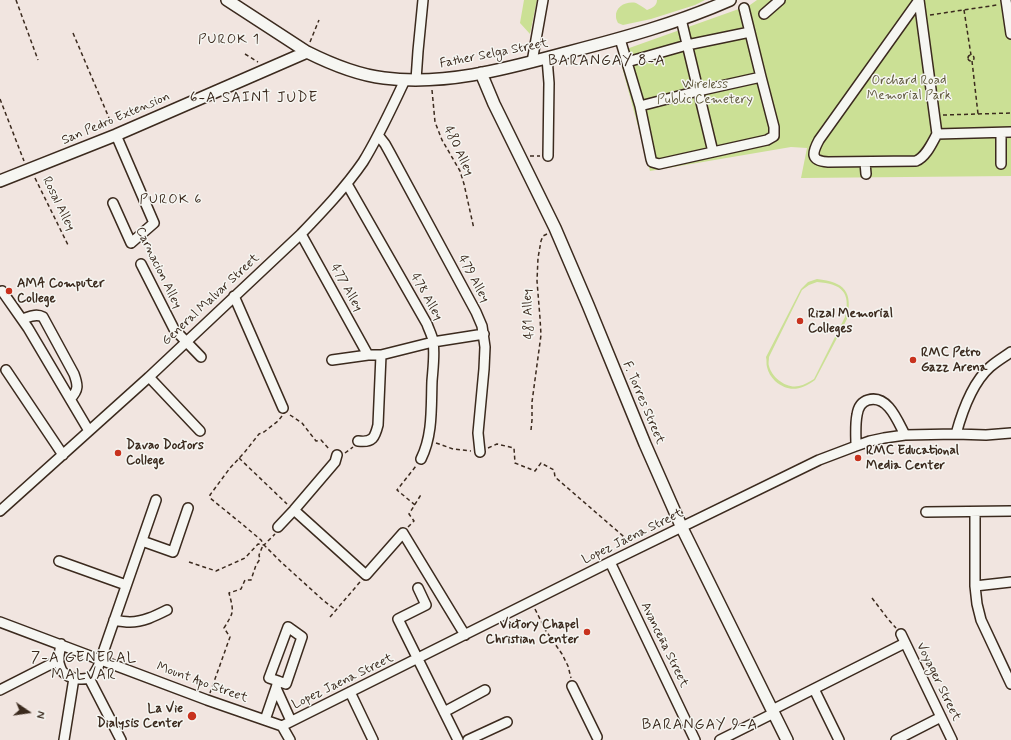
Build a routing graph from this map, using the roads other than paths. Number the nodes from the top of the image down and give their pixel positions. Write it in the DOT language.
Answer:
graph roads {
  1 [pos="227,0"];
  2 [pos="423,0"];
  3 [pos="542,0"];
  4 [pos="730,0"];
  5 [pos="780,0"];
  6 [pos="919,0"];
  7 [pos="1007,2"];
  8 [pos="744,8"];
  9 [pos="764,14"];
  10 [pos="681,19"];
  11 [pos="750,32"];
  12 [pos="1011,34"];
  13 [pos="620,39"];
  14 [pos="687,45"];
  15 [pos="307,52"];
  16 [pos="547,58"];
  17 [pos="532,62"];
  18 [pos="627,62"];
  19 [pos="481,73"];
  20 [pos="761,77"];
  21 [pos="405,80"];
  22 [pos="416,80"];
  23 [pos="698,91"];
  24 [pos="640,106"];
  25 [pos="1011,132"];
  26 [pos="1001,133"];
  27 [pos="937,134"];
  28 [pos="116,135"];
  29 [pos="378,136"];
  30 [pos="713,152"];
  31 [pos="548,156"];
  32 [pos="865,162"];
  33 [pos="1000,164"];
  34 [pos="866,174"];
  35 [pos="0,181"];
  36 [pos="347,184"];
  37 [pos="113,203"];
  38 [pos="301,234"];
  39 [pos="141,264"];
  40 [pos="2,291"];
  41 [pos="234,296"];
  42 [pos="22,319"];
  43 [pos="484,334"];
  44 [pos="186,341"];
  45 [pos="433,342"];
  46 [pos="1011,352"];
  47 [pos="368,355"];
  48 [pos="381,355"];
  49 [pos="201,357"];
  50 [pos="332,360"];
  51 [pos="6,370"];
  52 [pos="149,377"];
  53 [pos="70,399"];
  54 [pos="284,410"];
  55 [pos="89,431"];
  56 [pos="200,431"];
  57 [pos="1011,433"];
  58 [pos="956,434"];
  59 [pos="905,435"];
  60 [pos="358,441"];
  61 [pos="856,446"];
  62 [pos="480,452"];
  63 [pos="63,455"];
  64 [pos="337,455"];
  65 [pos="421,459"];
  66 [pos="156,500"];
  67 [pos="188,508"];
  68 [pos="294,510"];
  69 [pos="0,511"];
  70 [pos="1011,511"];
  71 [pos="926,512"];
  72 [pos="975,512"];
  73 [pos="278,527"];
  74 [pos="682,528"];
  75 [pos="142,541"];
  76 [pos="59,561"];
  77 [pos="610,562"];
  78 [pos="1011,582"];
  79 [pos="126,585"];
  80 [pos="975,586"];
  81 [pos="418,588"];
  82 [pos="167,610"];
  83 [pos="114,620"];
  84 [pos="0,622"];
  85 [pos="465,635"];
  86 [pos="62,644"];
  87 [pos="418,658"];
  88 [pos="100,659"];
  89 [pos="59,660"];
  90 [pos="74,678"];
  91 [pos="89,678"];
  92 [pos="1011,684"];
  93 [pos="277,685"];
  94 [pos="572,686"];
  95 [pos="814,689"];
  96 [pos="0,690"];
  97 [pos="485,690"];
  98 [pos="350,692"];
  99 [pos="444,712"];
  100 [pos="773,712"];
  101 [pos="941,717"];
  102 [pos="265,720"];
  103 [pos="292,721"];
  104 [pos="507,722"];
  105 [pos="282,726"];
  106 [pos="598,739"];
  107 [pos="64,740"];
  108 [pos="121,740"];
  109 [pos="290,740"];
  110 [pos="374,740"];
  111 [pos="458,740"];
  112 [pos="468,740"];
  113 [pos="695,740"];
  114 [pos="720,740"];
  115 [pos="787,740"];
  116 [pos="839,740"];
  117 [pos="896,740"];
  118 [pos="952,740"];
  1 -- 15 [label="main road, Father Selga Street"];
  2 -- 22 [label="street"];
  3 -- 17 [label="street"];
  4 -- 10 [label="main road, Father Selga Street"];
  5 -- 9 [label="street"];
  6 -- 27 [label="street"];
  6 -- 32 [label="street"];
  7 -- 12 [label="street"];
  8 -- 11 [label="street"];
  10 -- 13 [label="main road, Father Selga Street"];
  10 -- 14 [label="street"];
  11 -- 14 [label="street"];
  11 -- 20 [label="street"];
  13 -- 16 [label="main road, Father Selga Street"];
  13 -- 18 [label="street"];
  14 -- 18 [label="street"];
  14 -- 23 [label="street"];
  15 -- 21 [label="main road, Father Selga Street"];
  15 -- 28 [label="main road, San Pedro Extension"];
  16 -- 17 [label="main road, Father Selga Street"];
  16 -- 31 [label="street"];
  17 -- 19 [label="main road, Father Selga Street"];
  18 -- 24 [label="street"];
  19 -- 22 [label="main road, Father Selga Street"];
  19 -- 74 [label="main road, F. Torres Street"];
  20 -- 23 [label="street"];
  20 -- 30 [label="street"];
  21 -- 22 [label="main road, Father Selga Street"];
  21 -- 29 [label="street, General Malvar Street"];
  23 -- 24 [label="street"];
  23 -- 30 [label="street"];
  24 -- 30 [label="street"];
  25 -- 26 [label="street"];
  26 -- 27 [label="street"];
  26 -- 33 [label="street"];
  27 -- 32 [label="street"];
  28 -- 35 [label="main road, San Pedro Extension"];
  28 -- 37 [label="street, Carnacion Alley"];
  29 -- 36 [label="street, General Malvar Street"];
  29 -- 43 [label="street, 479 Alley"];
  32 -- 34 [label="street"];
  36 -- 38 [label="street, General Malvar Street"];
  36 -- 45 [label="street, 478 Alley"];
  38 -- 41 [label="street, General Malvar Street"];
  38 -- 47 [label="street, 477 Alley"];
  39 -- 44 [label="street, Carnacion Alley"];
  40 -- 42 [label="street"];
  41 -- 44 [label="street, General Malvar Street"];
  41 -- 54 [label="street"];
  42 -- 53 [label="street"];
  42 -- 53 [label="street"];
  43 -- 45 [label="street"];
  43 -- 62 [label="street, 479 Alley"];
  44 -- 49 [label="street, Carnacion Alley"];
  44 -- 52 [label="street, General Malvar Street"];
  45 -- 48 [label="street"];
  45 -- 65 [label="street, 478 Alley"];
  46 -- 58 [label="street"];
  47 -- 48 [label="street"];
  47 -- 50 [label="street"];
  48 -- 60 [label="street"];
  51 -- 63 [label="street"];
  52 -- 55 [label="street, General Malvar Street"];
  52 -- 56 [label="street"];
  53 -- 55 [label="street"];
  55 -- 63 [label="street, General Malvar Street"];
  57 -- 58 [label="street, Lopez Jaena Street"];
  58 -- 59 [label="street, Lopez Jaena Street"];
  59 -- 61 [label="street, Lopez Jaena Street"];
  59 -- 61 [label="street"];
  61 -- 74 [label="street, Lopez Jaena Street"];
  63 -- 69 [label="street, General Malvar Street"];
  64 -- 68 [label="street"];
  66 -- 75 [label="street"];
  67 -- 75 [label="street"];
  68 -- 73 [label="street"];
  68 -- 85 [label="street"];
  70 -- 72 [label="street"];
  71 -- 72 [label="street"];
  72 -- 80 [label="street"];
  74 -- 77 [label="street, Lopez Jaena Street"];
  74 -- 100 [label="main road, F. Torres Street"];
  75 -- 79 [label="street"];
  76 -- 79 [label="street"];
  77 -- 85 [label="street, Lopez Jaena Street"];
  77 -- 113 [label="street, Avanceña Street"];
  78 -- 80 [label="street"];
  79 -- 83 [label="street"];
  80 -- 92 [label="street"];
  81 -- 87 [label="street"];
  82 -- 83 [label="street"];
  83 -- 88 [label="street"];
  84 -- 86 [label="street, Mount Apo Street"];
  85 -- 87 [label="street, Lopez Jaena Street"];
  86 -- 88 [label="street, Mount Apo Street"];
  86 -- 89 [label="street"];
  87 -- 98 [label="street, Lopez Jaena Street"];
  87 -- 99 [label="street"];
  88 -- 91 [label="street"];
  88 -- 102 [label="street, Mount Apo Street"];
  89 -- 90 [label="street"];
  89 -- 96 [label="street"];
  90 -- 91 [label="street"];
  90 -- 107 [label="street"];
  91 -- 108 [label="street"];
  93 -- 93 [label="street"];
  93 -- 102 [label="street"];
  93 -- 103 [label="street"];
  94 -- 106 [label="street"];
  95 -- 100 [label="street"];
  95 -- 101 [label="street, Voyager Street"];
  95 -- 116 [label="street"];
  97 -- 99 [label="street"];
  98 -- 103 [label="street, Lopez Jaena Street"];
  98 -- 110 [label="street"];
  99 -- 111 [label="street"];
  100 -- 114 [label="street"];
  100 -- 115 [label="main road, F. Torres Street"];
  101 -- 117 [label="street"];
  101 -- 118 [label="street, Voyager Street"];
  102 -- 105 [label="street, Mount Apo Street"];
  103 -- 105 [label="street, Lopez Jaena Street"];
  104 -- 112 [label="street"];
  105 -- 109 [label="street"];
}
